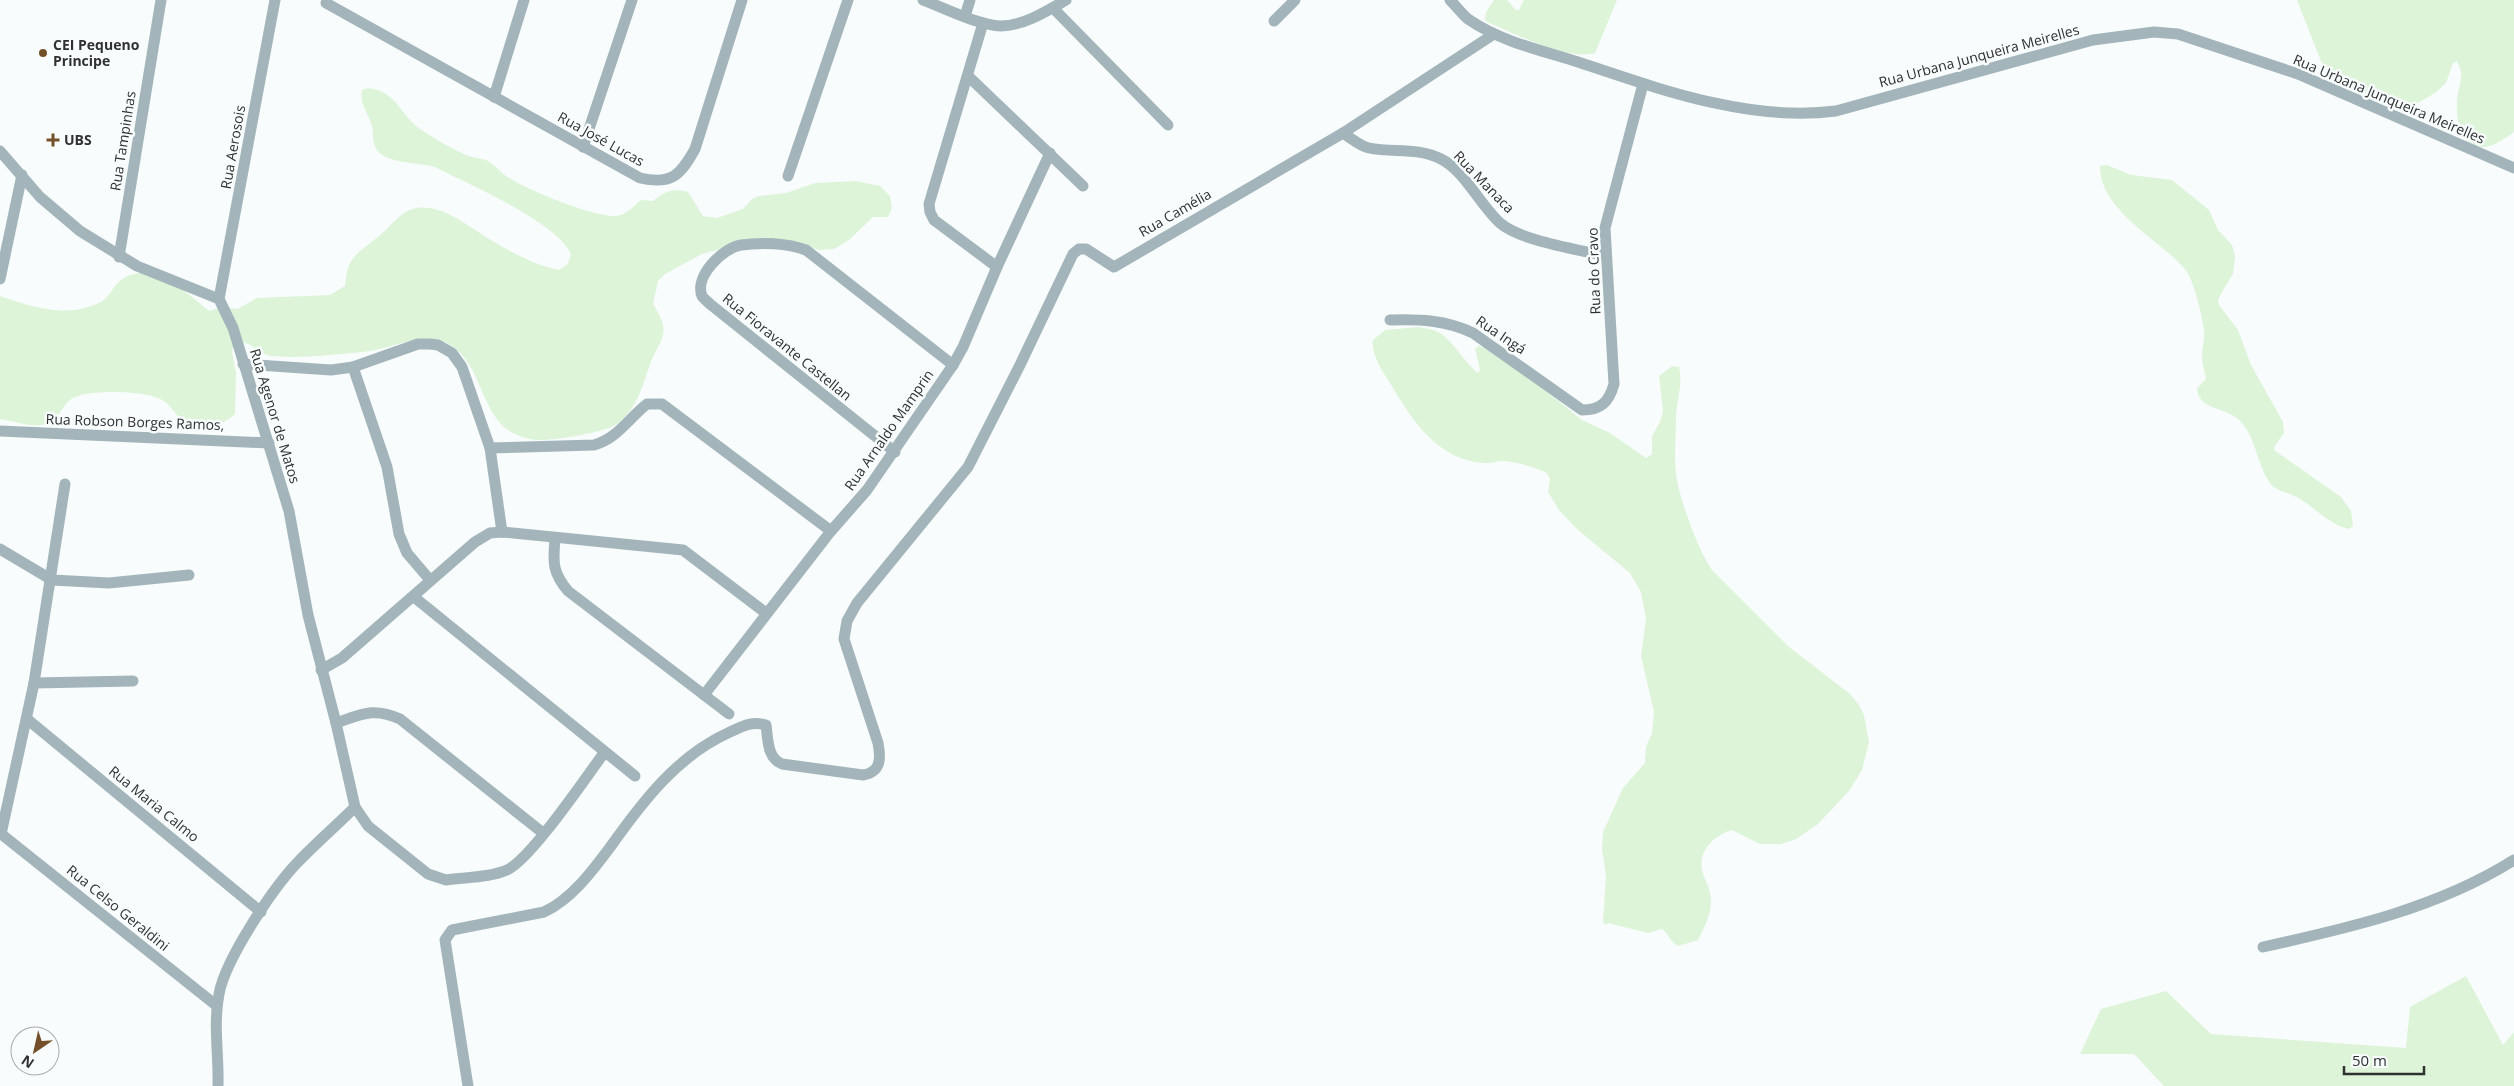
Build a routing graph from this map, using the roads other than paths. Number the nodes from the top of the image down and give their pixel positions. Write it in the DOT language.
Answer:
graph roads {
  1 [pos="161,0"];
  2 [pos="275,0"];
  3 [pos="524,0"];
  4 [pos="632,0"];
  5 [pos="742,0"];
  6 [pos="848,0"];
  7 [pos="923,0"];
  8 [pos="970,0"];
  9 [pos="1066,0"];
  10 [pos="1295,0"];
  11 [pos="1450,0"];
  12 [pos="326,1"];
  13 [pos="1053,8"];
  14 [pos="965,16"];
  15 [pos="1274,21"];
  16 [pos="983,22"];
  17 [pos="1494,34"];
  18 [pos="968,76"];
  19 [pos="1643,84"];
  20 [pos="494,97"];
  21 [pos="1168,125"];
  22 [pos="1343,133"];
  23 [pos="583,147"];
  24 [pos="0,151"];
  25 [pos="1050,153"];
  26 [pos="2514,168"];
  27 [pos="22,175"];
  28 [pos="788,176"];
  29 [pos="1082,186"];
  30 [pos="1605,256"];
  31 [pos="119,257"];
  32 [pos="997,267"];
  33 [pos="0,279"];
  34 [pos="219,299"];
  35 [pos="1390,320"];
  36 [pos="243,364"];
  37 [pos="953,365"];
  38 [pos="353,366"];
  39 [pos="1582,410"];
  40 [pos="0,431"];
  41 [pos="268,443"];
  42 [pos="490,448"];
  43 [pos="895,452"];
  44 [pos="65,484"];
  45 [pos="831,531"];
  46 [pos="502,532"];
  47 [pos="555,538"];
  48 [pos="0,549"];
  49 [pos="189,575"];
  50 [pos="52,580"];
  51 [pos="430,580"];
  52 [pos="414,596"];
  53 [pos="766,613"];
  54 [pos="321,670"];
  55 [pos="133,681"];
  56 [pos="34,683"];
  57 [pos="704,695"];
  58 [pos="729,714"];
  59 [pos="27,719"];
  60 [pos="336,723"];
  61 [pos="604,752"];
  62 [pos="635,776"];
  63 [pos="355,807"];
  64 [pos="544,833"];
  65 [pos="1,834"];
  66 [pos="2514,860"];
  67 [pos="261,912"];
  68 [pos="2263,948"];
  69 [pos="217,1006"];
  70 [pos="218,1086"];
  71 [pos="468,1086"];
  1 -- 31 [label="street, Rua Tampinhas"];
  2 -- 34 [label="street, Rua Aerosois"];
  3 -- 20 [label="street"];
  4 -- 23 [label="street"];
  5 -- 23 [label="street, Rua José Lucas"];
  6 -- 28 [label="street"];
  7 -- 14 [label="street"];
  8 -- 14 [label="street"];
  9 -- 13 [label="street"];
  10 -- 15 [label="street"];
  11 -- 17 [label="street, Rua Urbana Junqueira Meirelles"];
  12 -- 20 [label="street, Rua José Lucas"];
  13 -- 16 [label="street"];
  13 -- 21 [label="street"];
  14 -- 16 [label="street"];
  16 -- 18 [label="street"];
  17 -- 19 [label="street, Rua Urbana Junqueira Meirelles"];
  17 -- 22 [label="street, Rua Camélia"];
  18 -- 25 [label="street"];
  18 -- 32 [label="street"];
  19 -- 26 [label="street, Rua Urbana Junqueira Meirelles"];
  19 -- 30 [label="street, Rua do Cravo"];
  20 -- 23 [label="street, Rua José Lucas"];
  22 -- 30 [label="street, Rua Manaca"];
  22 -- 71 [label="street, Rua Camélia"];
  24 -- 27 [label="street"];
  25 -- 29 [label="street"];
  25 -- 32 [label="street, Rua Arnaldo Mamprin"];
  27 -- 31 [label="street"];
  27 -- 33 [label="street"];
  30 -- 39 [label="street, Rua do Cravo"];
  31 -- 34 [label="street"];
  32 -- 37 [label="street, Rua Arnaldo Mamprin"];
  34 -- 36 [label="street, Rua Agenor de Matos"];
  35 -- 39 [label="street, Rua Ingá"];
  36 -- 38 [label="street"];
  36 -- 41 [label="street, Rua Agenor de Matos"];
  37 -- 43 [label="street, Rua Arnaldo Mamprin"];
  37 -- 43 [label="street, Rua Fioravante Castellan"];
  38 -- 42 [label="street"];
  38 -- 51 [label="street"];
  40 -- 41 [label="street, Rua Robson Borges Ramos,"];
  41 -- 54 [label="street, Rua Agenor de Matos"];
  42 -- 45 [label="street"];
  42 -- 46 [label="street"];
  43 -- 45 [label="street, Rua Arnaldo Mamprin"];
  44 -- 50 [label="street"];
  45 -- 53 [label="street, Rua Arnaldo Mamprin"];
  46 -- 47 [label="street"];
  46 -- 51 [label="street"];
  47 -- 53 [label="street"];
  47 -- 57 [label="street"];
  48 -- 50 [label="street"];
  49 -- 50 [label="street"];
  50 -- 56 [label="street"];
  51 -- 52 [label="street"];
  52 -- 54 [label="street"];
  52 -- 61 [label="street"];
  53 -- 57 [label="street, Rua Arnaldo Mamprin"];
  54 -- 60 [label="street, Rua Agenor de Matos"];
  55 -- 56 [label="street"];
  56 -- 59 [label="street"];
  57 -- 58 [label="street"];
  59 -- 65 [label="street"];
  59 -- 67 [label="street, Rua Maria Calmo"];
  60 -- 63 [label="street, Rua Agenor de Matos"];
  60 -- 64 [label="street"];
  61 -- 62 [label="street"];
  61 -- 64 [label="street, Rua Agenor de Matos"];
  63 -- 64 [label="street, Rua Agenor de Matos"];
  63 -- 67 [label="street"];
  65 -- 69 [label="street, Rua Celso Geraldini"];
  66 -- 68 [label="street"];
  67 -- 69 [label="street"];
  69 -- 70 [label="street"];
}
